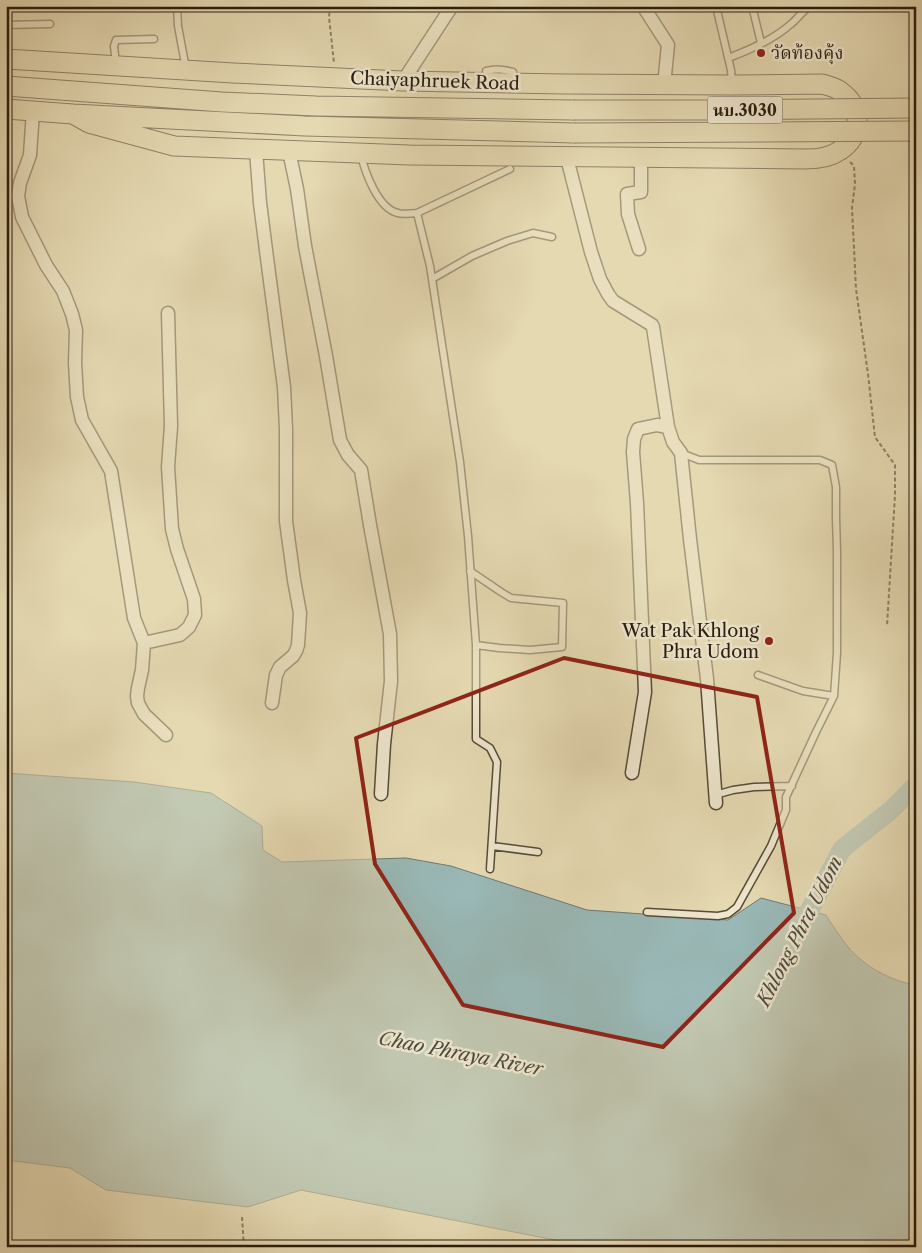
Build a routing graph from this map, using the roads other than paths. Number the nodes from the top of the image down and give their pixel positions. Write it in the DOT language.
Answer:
graph roads {
  1 [pos="178,6"];
  2 [pos="452,6"];
  3 [pos="643,6"];
  4 [pos="716,6"];
  5 [pos="752,6"];
  6 [pos="812,6"];
  7 [pos="50,24"];
  8 [pos="6,25"];
  9 [pos="154,39"];
  10 [pos="761,44"];
  11 [pos="728,58"];
  12 [pos="6,59"];
  13 [pos="116,66"];
  14 [pos="186,70"];
  15 [pos="486,71"];
  16 [pos="403,81"];
  17 [pos="516,84"];
  18 [pos="664,85"];
  19 [pos="732,85"];
  20 [pos="6,86"];
  21 [pos="916,108"];
  22 [pos="6,109"];
  23 [pos="33,111"];
  24 [pos="73,114"];
  25 [pos="916,131"];
  26 [pos="256,150"];
  27 [pos="289,151"];
  28 [pos="361,154"];
  29 [pos="567,158"];
  30 [pos="641,158"];
  31 [pos="510,169"];
  32 [pos="417,213"];
  33 [pos="552,237"];
  34 [pos="638,250"];
  35 [pos="432,279"];
  36 [pos="168,312"];
  37 [pos="668,426"];
  38 [pos="681,453"];
  39 [pos="470,571"];
  40 [pos="144,643"];
  41 [pos="476,645"];
  42 [pos="758,675"];
  43 [pos="834,696"];
  44 [pos="272,703"];
  45 [pos="166,735"];
  46 [pos="632,773"];
  47 [pos="792,786"];
  48 [pos="381,794"];
  49 [pos="715,799"];
  50 [pos="492,846"];
  51 [pos="538,852"];
  52 [pos="490,868"];
  53 [pos="647,912"];
  1 -- 14 [label="lane"];
  2 -- 16 [label="street"];
  3 -- 18 [label="street"];
  4 -- 11 [label="lane"];
  5 -- 10 [label="lane"];
  6 -- 10 [label="lane"];
  7 -- 8 [label="lane"];
  9 -- 13 [label="lane"];
  10 -- 11 [label="lane"];
  11 -- 19 [label="lane"];
  12 -- 13 [label="main road, Chaiyaphruek Road"];
  13 -- 14 [label="main road, Chaiyaphruek Road"];
  14 -- 16 [label="main road, Chaiyaphruek Road"];
  15 -- 17 [label="lane"];
  16 -- 17 [label="main road, Chaiyaphruek Road"];
  17 -- 18 [label="main road, Chaiyaphruek Road"];
  18 -- 19 [label="main road, Chaiyaphruek Road"];
  19 -- 30 [label="main road, Chaiyaphruek Road"];
  20 -- 21 [label="main road, Chaiyaphruek Road / นบ.3030, bridge"];
  22 -- 23 [label="main road"];
  23 -- 24 [label="main road"];
  23 -- 40 [label="street"];
  24 -- 25 [label="main road, bridge"];
  24 -- 26 [label="main road"];
  26 -- 27 [label="main road"];
  26 -- 44 [label="street"];
  27 -- 28 [label="main road"];
  27 -- 48 [label="street"];
  28 -- 29 [label="main road"];
  28 -- 32 [label="lane"];
  29 -- 30 [label="main road"];
  29 -- 37 [label="street"];
  30 -- 34 [label="street"];
  31 -- 32 [label="lane"];
  32 -- 35 [label="lane"];
  33 -- 35 [label="lane"];
  35 -- 39 [label="lane"];
  36 -- 40 [label="street"];
  37 -- 38 [label="street"];
  37 -- 46 [label="street"];
  38 -- 43 [label="lane"];
  38 -- 49 [label="street"];
  39 -- 41 [label="lane"];
  39 -- 41 [label="lane"];
  40 -- 45 [label="street"];
  41 -- 50 [label="lane"];
  42 -- 43 [label="lane"];
  43 -- 47 [label="lane"];
  47 -- 49 [label="lane"];
  47 -- 53 [label="lane"];
  50 -- 51 [label="lane"];
  50 -- 52 [label="lane"];
}
